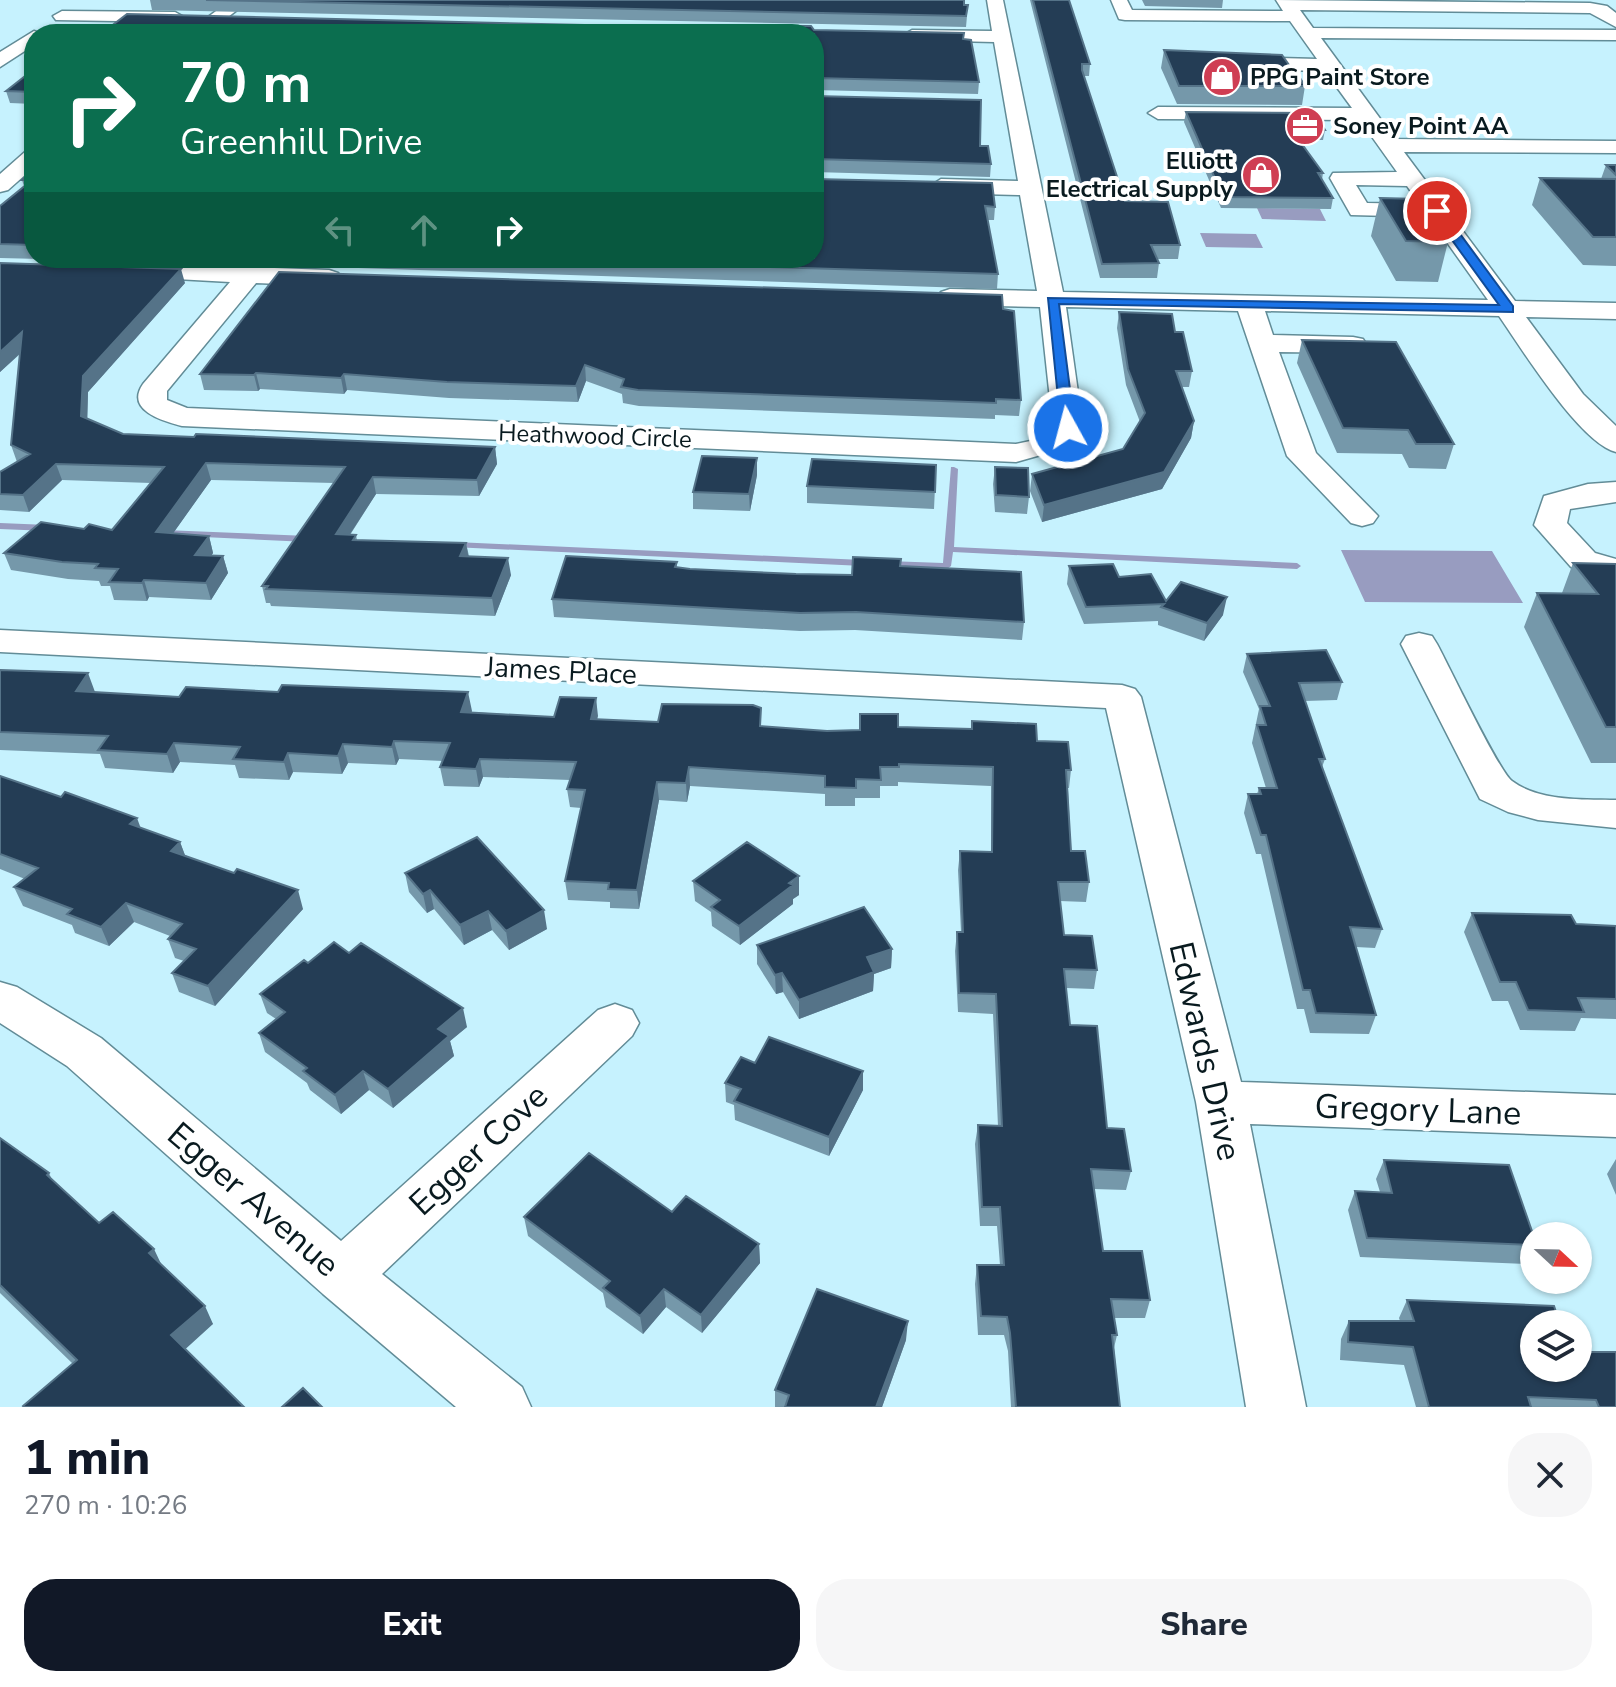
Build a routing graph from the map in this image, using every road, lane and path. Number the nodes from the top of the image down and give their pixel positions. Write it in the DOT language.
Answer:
graph roads {
  1 [pos="83,0"];
  2 [pos="242,0"];
  3 [pos="995,0"];
  4 [pos="1119,0"];
  5 [pos="1248,0"];
  6 [pos="1425,0"];
  7 [pos="1466,4"];
  8 [pos="1294,14"];
  9 [pos="62,16"];
  10 [pos="1259,16"];
  11 [pos="217,18"];
  12 [pos="248,19"];
  13 [pos="1616,22"];
  14 [pos="51,24"];
  15 [pos="208,24"];
  16 [pos="892,34"];
  17 [pos="1616,35"];
  18 [pos="1002,37"];
  19 [pos="24,44"];
  20 [pos="0,61"];
  21 [pos="1212,63"];
  22 [pos="1331,65"];
  23 [pos="1361,105"];
  24 [pos="1158,113"];
  25 [pos="1333,114"];
  26 [pos="1385,139"];
  27 [pos="1616,147"];
  28 [pos="24,166"];
  29 [pos="1616,168"];
  30 [pos="1410,173"];
  31 [pos="0,185"];
  32 [pos="922,185"];
  33 [pos="1031,188"];
  34 [pos="1437,211"];
  35 [pos="109,271"];
  36 [pos="249,275"];
  37 [pos="360,279"];
  38 [pos="926,297"];
  39 [pos="1052,301"];
  40 [pos="1249,304"];
  41 [pos="1508,309"];
  42 [pos="1616,311"];
  43 [pos="1263,343"];
  44 [pos="1380,345"];
  45 [pos="1616,443"];
  46 [pos="1616,492"];
  47 [pos="1362,516"];
  48 [pos="1616,569"];
  49 [pos="0,641"];
  50 [pos="1419,644"];
  51 [pos="1122,697"];
  52 [pos="1616,814"];
  53 [pos="0,1000"];
  54 [pos="615,1023"];
  55 [pos="1221,1102"];
  56 [pos="1616,1116"];
  57 [pos="342,1276"];
  58 [pos="501,1407"];
  59 [pos="1276,1407"];
  1 -- 9 [label="street"];
  2 -- 11 [label="street"];
  3 -- 18 [label="street"];
  4 -- 10 [label="street"];
  5 -- 10 [label="street"];
  6 -- 7 [label="street"];
  8 -- 10 [label="street"];
  8 -- 13 [label="street"];
  8 -- 17 [label="street"];
  8 -- 22 [label="street"];
  9 -- 11 [label="street"];
  9 -- 14 [label="street"];
  11 -- 12 [label="street"];
  11 -- 15 [label="street"];
  16 -- 18 [label="street"];
  18 -- 33 [label="street"];
  19 -- 20 [label="street"];
  21 -- 22 [label="street"];
  22 -- 23 [label="street"];
  23 -- 25 [label="street"];
  23 -- 26 [label="street"];
  24 -- 25 [label="street"];
  25 -- 26 [label="street"];
  26 -- 27 [label="street"];
  26 -- 30 [label="street"];
  28 -- 31 [label="street"];
  29 -- 30 [label="street"];
  30 -- 34 [label="street"];
  30 -- 34 [label="street"];
  32 -- 33 [label="street"];
  33 -- 39 [label="street"];
  34 -- 41 [label="street"];
  35 -- 36 [label="street"];
  36 -- 37 [label="street"];
  36 -- 39 [label="street, Heathwood Circle"];
  38 -- 39 [label="street"];
  39 -- 40 [label="street"];
  40 -- 41 [label="street"];
  40 -- 43 [label="street"];
  41 -- 42 [label="street"];
  41 -- 45 [label="street"];
  43 -- 44 [label="street"];
  43 -- 47 [label="street"];
  46 -- 48 [label="street"];
  49 -- 51 [label="street, James Place"];
  50 -- 52 [label="street"];
  51 -- 55 [label="street, Edwards Drive"];
  53 -- 57 [label="street, Egger Avenue"];
  54 -- 57 [label="street, Egger Cove"];
  55 -- 56 [label="street, Gregory Lane"];
  55 -- 59 [label="street, Edwards Drive"];
  57 -- 58 [label="street, Egger Avenue"];
}
